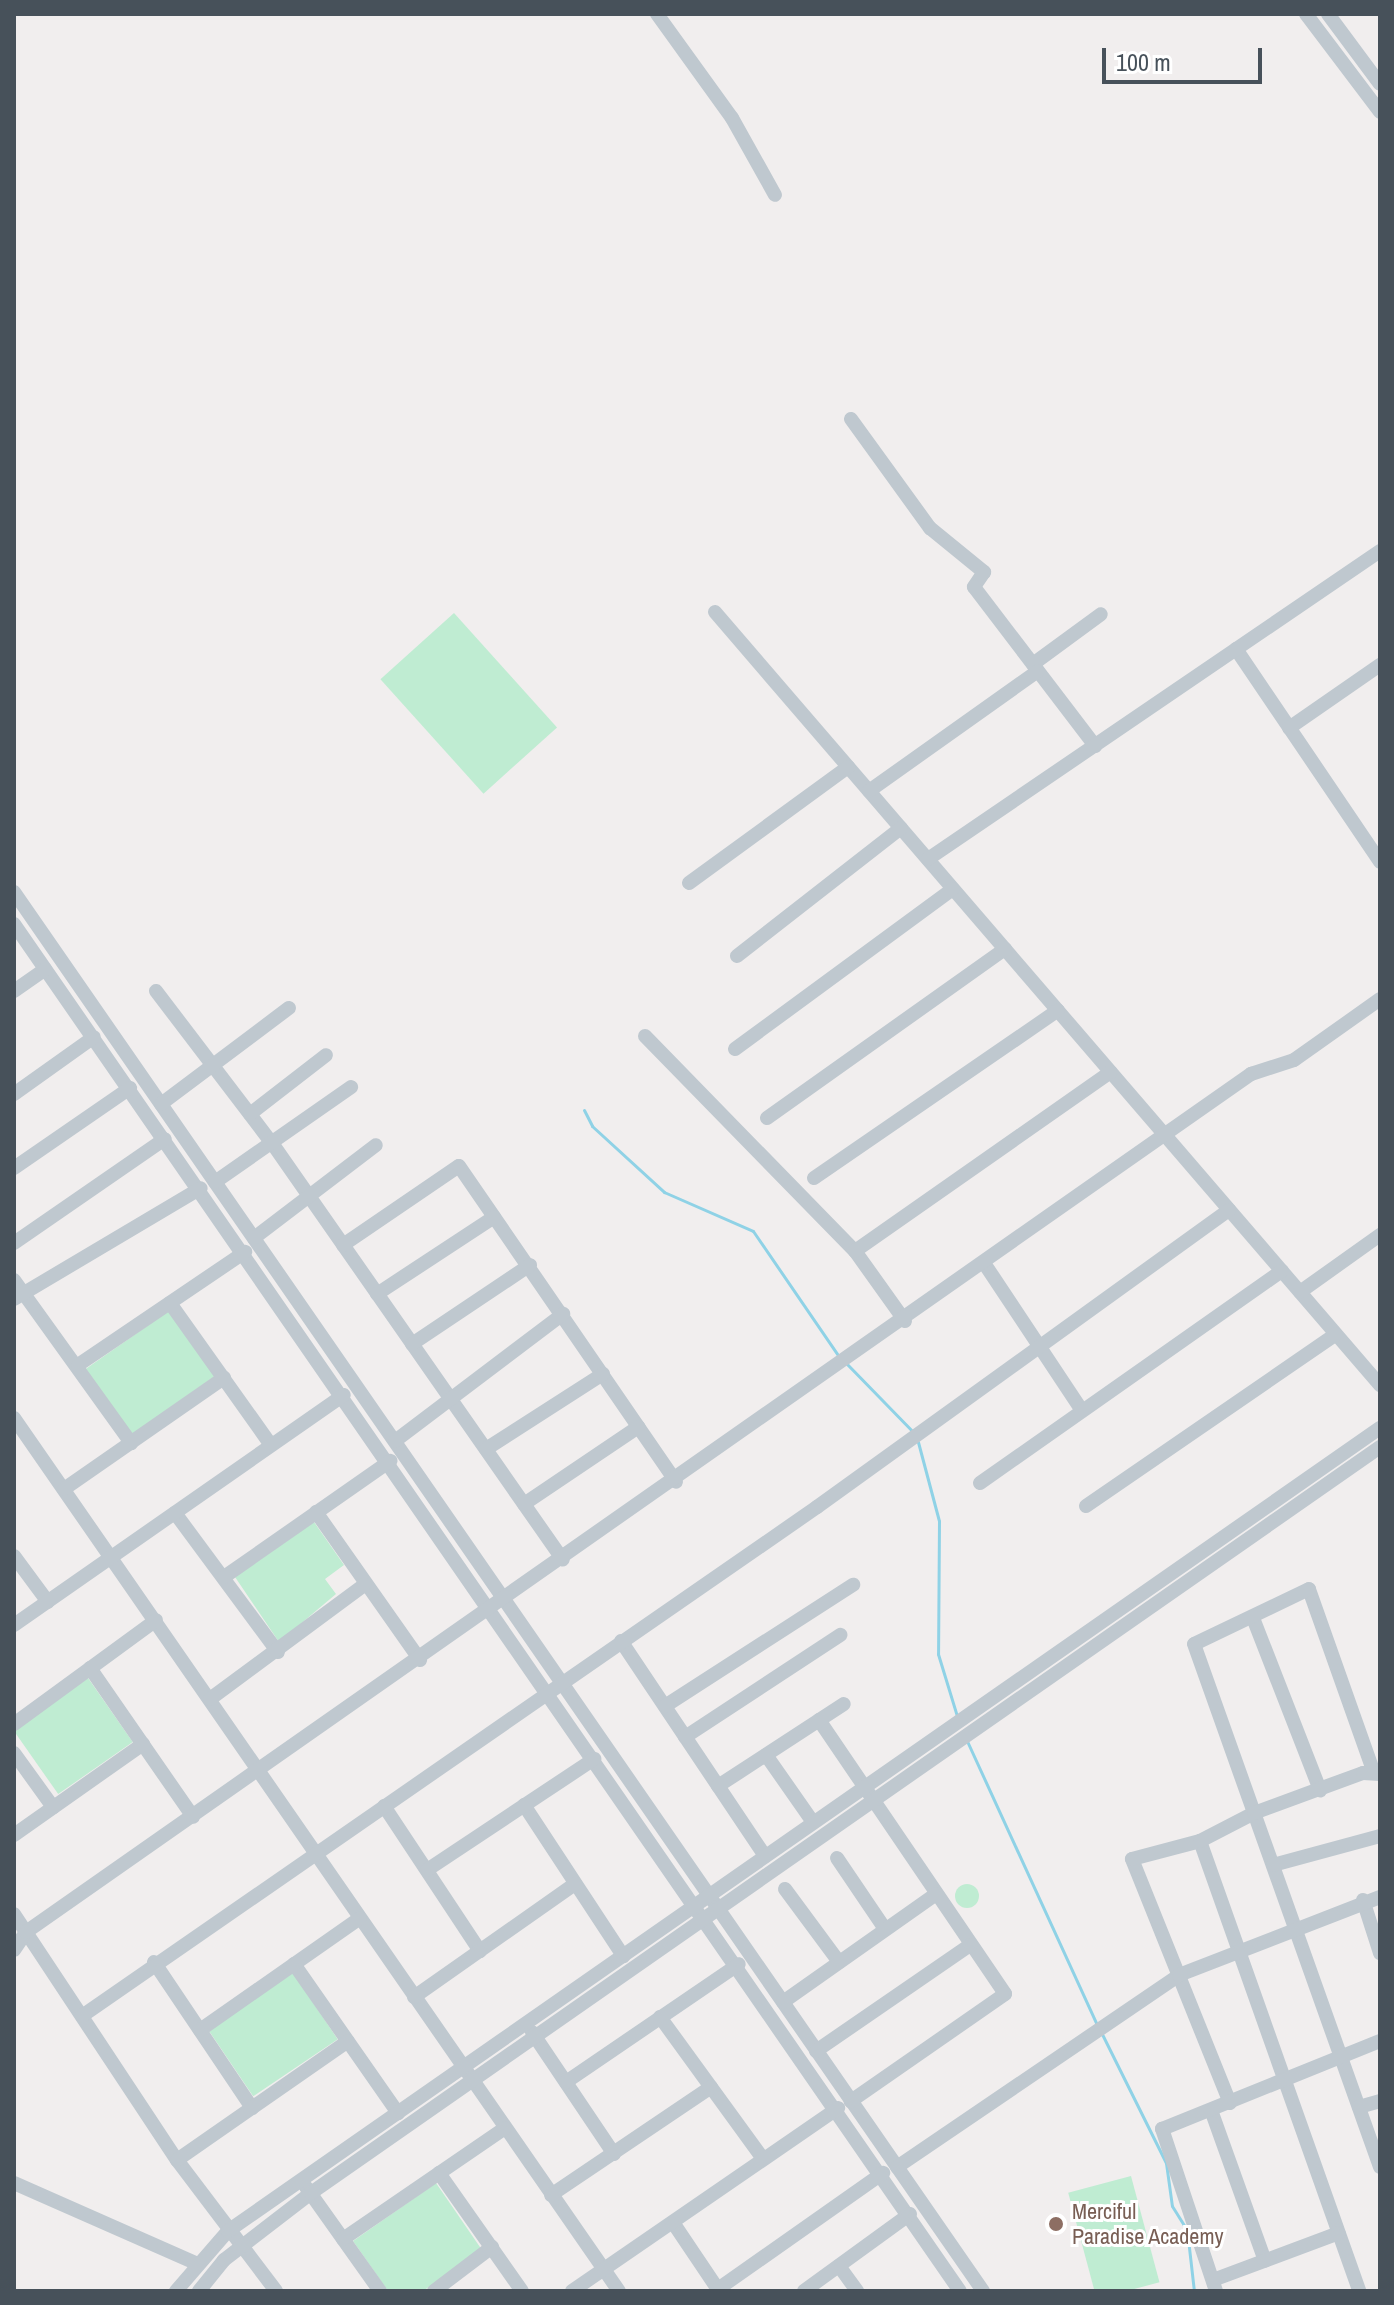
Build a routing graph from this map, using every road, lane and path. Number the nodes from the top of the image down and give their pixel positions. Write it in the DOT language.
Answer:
graph roads {
  1 [pos="657,14"];
  2 [pos="1306,14"];
  3 [pos="1328,14"];
  4 [pos="1380,84"];
  5 [pos="1380,112"];
  6 [pos="775,195"];
  7 [pos="851,419"];
  8 [pos="1380,551"];
  9 [pos="715,612"];
  10 [pos="1101,614"];
  11 [pos="1236,649"];
  12 [pos="1380,665"];
  13 [pos="1035,668"];
  14 [pos="1289,728"];
  15 [pos="1095,746"];
  16 [pos="848,767"];
  17 [pos="869,791"];
  18 [pos="901,828"];
  19 [pos="928,859"];
  20 [pos="1380,862"];
  21 [pos="689,883"];
  22 [pos="953,889"];
  23 [pos="14,892"];
  24 [pos="14,924"];
  25 [pos="1005,949"];
  26 [pos="737,956"];
  27 [pos="45,969"];
  28 [pos="14,991"];
  29 [pos="156,991"];
  30 [pos="1380,999"];
  31 [pos="289,1008"];
  32 [pos="1058,1010"];
  33 [pos="645,1036"];
  34 [pos="94,1037"];
  35 [pos="735,1049"];
  36 [pos="326,1055"];
  37 [pos="213,1066"];
  38 [pos="1111,1072"];
  39 [pos="351,1087"];
  40 [pos="130,1088"];
  41 [pos="14,1094"];
  42 [pos="161,1104"];
  43 [pos="250,1114"];
  44 [pos="767,1118"];
  45 [pos="1166,1136"];
  46 [pos="165,1139"];
  47 [pos="272,1143"];
  48 [pos="376,1145"];
  49 [pos="14,1168"];
  50 [pos="814,1178"];
  51 [pos="208,1185"];
  52 [pos="309,1196"];
  53 [pos="1229,1210"];
  54 [pos="494,1217"];
  55 [pos="1380,1235"];
  56 [pos="254,1238"];
  57 [pos="14,1243"];
  58 [pos="343,1245"];
  59 [pos="855,1251"];
  60 [pos="245,1252"];
  61 [pos="530,1265"];
  62 [pos="986,1266"];
  63 [pos="1282,1271"];
  64 [pos="14,1280"];
  65 [pos="1300,1292"];
  66 [pos="377,1294"];
  67 [pos="19,1296"];
  68 [pos="170,1303"];
  69 [pos="563,1314"];
  70 [pos="905,1321"];
  71 [pos="1336,1334"];
  72 [pos="412,1344"];
  73 [pos="1040,1347"];
  74 [pos="78,1365"];
  75 [pos="603,1374"];
  76 [pos="224,1378"];
  77 [pos="1380,1385"];
  78 [pos="344,1395"];
  79 [pos="451,1399"];
  80 [pos="1081,1409"];
  81 [pos="14,1418"];
  82 [pos="638,1427"];
  83 [pos="1380,1428"];
  84 [pos="395,1441"];
  85 [pos="131,1443"];
  86 [pos="271,1445"];
  87 [pos="1380,1447"];
  88 [pos="486,1449"];
  89 [pos="390,1461"];
  90 [pos="676,1482"];
  91 [pos="980,1483"];
  92 [pos="64,1489"];
  93 [pos="524,1504"];
  94 [pos="1086,1506"];
  95 [pos="316,1512"];
  96 [pos="175,1513"];
  97 [pos="14,1556"];
  98 [pos="112,1556"];
  99 [pos="563,1560"];
  100 [pos="224,1577"];
  101 [pos="364,1585"];
  102 [pos="853,1585"];
  103 [pos="48,1602"];
  104 [pos="499,1604"];
  105 [pos="1253,1618"];
  106 [pos="156,1620"];
  107 [pos="14,1625"];
  108 [pos="840,1635"];
  109 [pos="621,1641"];
  110 [pos="278,1652"];
  111 [pos="420,1660"];
  112 [pos="90,1668"];
  113 [pos="555,1687"];
  114 [pos="210,1699"];
  115 [pos="844,1704"];
  116 [pos="665,1706"];
  117 [pos="819,1720"];
  118 [pos="14,1724"];
  119 [pos="685,1737"];
  120 [pos="143,1744"];
  121 [pos="14,1753"];
  122 [pos="766,1755"];
  123 [pos="594,1759"];
  124 [pos="259,1771"];
  125 [pos="1377,1773"];
  126 [pos="718,1786"];
  127 [pos="863,1786"];
  128 [pos="1320,1790"];
  129 [pos="872,1800"];
  130 [pos="524,1805"];
  131 [pos="384,1806"];
  132 [pos="53,1807"];
  133 [pos="1254,1813"];
  134 [pos="193,1817"];
  135 [pos="813,1822"];
  136 [pos="14,1835"];
  137 [pos="1380,1836"];
  138 [pos="1200,1841"];
  139 [pos="314,1851"];
  140 [pos="765,1856"];
  141 [pos="837,1858"];
  142 [pos="1273,1865"];
  143 [pos="427,1870"];
  144 [pos="575,1884"];
  145 [pos="785,1889"];
  146 [pos="936,1894"];
  147 [pos="710,1895"];
  148 [pos="1380,1897"];
  149 [pos="1363,1900"];
  150 [pos="695,1905"];
  151 [pos="719,1908"];
  152 [pos="14,1914"];
  153 [pos="360,1918"];
  154 [pos="705,1918"];
  155 [pos="885,1929"];
  156 [pos="26,1932"];
  157 [pos="1296,1932"];
  158 [pos="970,1945"];
  159 [pos="14,1950"];
  160 [pos="1239,1950"];
  161 [pos="480,1951"];
  162 [pos="1380,1953"];
  163 [pos="623,1956"];
  164 [pos="154,1962"];
  165 [pos="839,1962"];
  166 [pos="294,1964"];
  167 [pos="739,1964"];
  168 [pos="1179,1975"];
  169 [pos="414,1997"];
  170 [pos="783,2002"];
  171 [pos="82,2016"];
  172 [pos="660,2017"];
  173 [pos="526,2023"];
  174 [pos="200,2030"];
  175 [pos="536,2037"];
  176 [pos="348,2041"];
  177 [pos="1380,2041"];
  178 [pos="816,2051"];
  179 [pos="1342,2060"];
  180 [pos="463,2067"];
  181 [pos="472,2081"];
  182 [pos="566,2082"];
  183 [pos="1286,2082"];
  184 [pos="711,2087"];
  185 [pos="1380,2101"];
  186 [pos="1230,2103"];
  187 [pos="844,2105"];
  188 [pos="1359,2107"];
  189 [pos="252,2108"];
  190 [pos="1211,2110"];
  191 [pos="398,2113"];
  192 [pos="505,2128"];
  193 [pos="614,2154"];
  194 [pos="763,2159"];
  195 [pos="177,2160"];
  196 [pos="1380,2165"];
  197 [pos="897,2167"];
  198 [pos="439,2173"];
  199 [pos="883,2173"];
  200 [pos="302,2180"];
  201 [pos="14,2183"];
  202 [pos="311,2193"];
  203 [pos="551,2195"];
  204 [pos="910,2214"];
  205 [pos="674,2224"];
  206 [pos="228,2231"];
  207 [pos="1339,2233"];
  208 [pos="343,2239"];
  209 [pos="242,2245"];
  210 [pos="492,2247"];
  211 [pos="1265,2261"];
  212 [pos="195,2263"];
  213 [pos="839,2266"];
  214 [pos="605,2269"];
  215 [pos="968,2269"];
  216 [pos="956,2285"];
  217 [pos="1214,2286"];
  218 [pos="719,2290"];
  219 [pos="176,2291"];
  220 [pos="199,2291"];
  221 [pos="276,2291"];
  222 [pos="380,2291"];
  223 [pos="434,2291"];
  224 [pos="522,2291"];
  225 [pos="572,2291"];
  226 [pos="619,2291"];
  227 [pos="804,2291"];
  228 [pos="857,2291"];
  229 [pos="983,2291"];
  230 [pos="1359,2291"];
  1 -- 6 [label="street"];
  2 -- 5 [label="street"];
  3 -- 4 [label="street"];
  7 -- 13 [label="street"];
  8 -- 11 [label="street"];
  9 -- 16 [label="street"];
  10 -- 13 [label="street"];
  11 -- 14 [label="street"];
  11 -- 15 [label="street"];
  12 -- 14 [label="street"];
  13 -- 15 [label="street"];
  13 -- 17 [label="street"];
  14 -- 20 [label="street"];
  15 -- 19 [label="street"];
  16 -- 17 [label="street"];
  16 -- 21 [label="street"];
  17 -- 18 [label="street"];
  18 -- 19 [label="street"];
  18 -- 26 [label="street"];
  19 -- 22 [label="street"];
  22 -- 25 [label="street"];
  22 -- 35 [label="street"];
  23 -- 42 [label="street"];
  24 -- 27 [label="street"];
  25 -- 32 [label="street"];
  25 -- 44 [label="street"];
  27 -- 28 [label="street"];
  27 -- 34 [label="street"];
  29 -- 37 [label="street"];
  30 -- 45 [label="street"];
  31 -- 37 [label="street"];
  32 -- 38 [label="street"];
  32 -- 50 [label="street"];
  33 -- 59 [label="street"];
  34 -- 40 [label="street"];
  34 -- 41 [label="street"];
  36 -- 43 [label="street"];
  37 -- 42 [label="street"];
  37 -- 43 [label="street"];
  38 -- 45 [label="street"];
  38 -- 59 [label="street"];
  39 -- 47 [label="street"];
  40 -- 46 [label="street"];
  40 -- 49 [label="street"];
  42 -- 51 [label="street"];
  43 -- 47 [label="street"];
  45 -- 53 [label="street"];
  45 -- 62 [label="street"];
  46 -- 51 [label="street"];
  46 -- 57 [label="street"];
  47 -- 51 [label="street"];
  47 -- 52 [label="street"];
  48 -- 52 [label="street"];
  51 -- 56 [label="street"];
  51 -- 60 [label="street"];
  51 -- 67 [label="street"];
  52 -- 56 [label="street"];
  52 -- 58 [label="street"];
  53 -- 63 [label="street"];
  53 -- 73 [label="street"];
  54 -- 58 [label="street"];
  54 -- 61 [label="street"];
  54 -- 66 [label="street"];
  55 -- 65 [label="street"];
  56 -- 84 [label="street"];
  58 -- 66 [label="street"];
  59 -- 70 [label="street"];
  60 -- 68 [label="street"];
  60 -- 78 [label="street"];
  61 -- 69 [label="street"];
  61 -- 72 [label="street"];
  62 -- 70 [label="street"];
  62 -- 73 [label="street"];
  63 -- 65 [label="street"];
  63 -- 80 [label="street"];
  64 -- 67 [label="street"];
  65 -- 71 [label="street"];
  66 -- 72 [label="street"];
  67 -- 74 [label="street"];
  68 -- 74 [label="street"];
  68 -- 76 [label="street"];
  69 -- 75 [label="street"];
  69 -- 79 [label="street"];
  70 -- 90 [label="street"];
  71 -- 77 [label="street"];
  71 -- 94 [label="street"];
  72 -- 79 [label="street"];
  73 -- 80 [label="street"];
  73 -- 109 [label="street"];
  74 -- 85 [label="street"];
  75 -- 82 [label="street"];
  75 -- 88 [label="street"];
  76 -- 85 [label="street"];
  76 -- 86 [label="street"];
  78 -- 86 [label="street"];
  78 -- 89 [label="street"];
  79 -- 84 [label="street"];
  79 -- 88 [label="street"];
  80 -- 91 [label="street"];
  81 -- 92 [label="street"];
  82 -- 90 [label="street"];
  82 -- 93 [label="street"];
  83 -- 127 [label="street"];
  84 -- 104 [label="street"];
  85 -- 92 [label="street"];
  86 -- 96 [label="street"];
  87 -- 129 [label="street"];
  88 -- 93 [label="street"];
  89 -- 95 [label="street"];
  89 -- 104 [label="street"];
  90 -- 99 [label="street"];
  92 -- 98 [label="street"];
  93 -- 99 [label="street"];
  95 -- 100 [label="street"];
  95 -- 101 [label="street"];
  96 -- 98 [label="street"];
  96 -- 100 [label="street"];
  97 -- 103 [label="street"];
  98 -- 103 [label="street"];
  98 -- 106 [label="street"];
  99 -- 104 [label="street"];
  100 -- 110 [label="street"];
  101 -- 110 [label="street"];
  101 -- 111 [label="street"];
  102 -- 116 [label="street"];
  103 -- 107 [label="street"];
  104 -- 111 [label="street"];
  104 -- 113 [label="street"];
  105 -- 125 [label="street"];
  105 -- 128 [label="street"];
  105 -- 133 [label="street"];
  106 -- 112 [label="street"];
  106 -- 114 [label="street"];
  108 -- 119 [label="street"];
  109 -- 113 [label="street"];
  109 -- 116 [label="street"];
  110 -- 114 [label="street"];
  111 -- 124 [label="street"];
  112 -- 118 [label="street"];
  112 -- 120 [label="street"];
  113 -- 123 [label="street"];
  113 -- 131 [label="street"];
  113 -- 147 [label="street"];
  114 -- 124 [label="street"];
  115 -- 117 [label="street"];
  116 -- 119 [label="street"];
  117 -- 122 [label="street"];
  117 -- 127 [label="street"];
  119 -- 126 [label="street"];
  120 -- 132 [label="street"];
  120 -- 134 [label="street"];
  121 -- 132 [label="street"];
  122 -- 126 [label="street"];
  122 -- 135 [label="street"];
  123 -- 130 [label="street"];
  123 -- 150 [label="street"];
  124 -- 134 [label="street"];
  124 -- 139 [label="street"];
  125 -- 128 [label="street"];
  126 -- 140 [label="street"];
  127 -- 129 [label="street"];
  127 -- 135 [label="street"];
  128 -- 133 [label="street"];
  129 -- 146 [label="street"];
  129 -- 151 [label="street"];
  130 -- 143 [label="street"];
  130 -- 144 [label="street"];
  131 -- 139 [label="street"];
  131 -- 143 [label="street"];
  132 -- 136 [label="street"];
  133 -- 138 [label="street"];
  133 -- 142 [label="street"];
  134 -- 156 [label="street"];
  135 -- 140 [label="street"];
  137 -- 142 [label="street"];
  138 -- 160 [label="street"];
  138 -- 168 [label="street"];
  139 -- 153 [label="street"];
  139 -- 164 [label="street"];
  140 -- 147 [label="street"];
  141 -- 155 [label="street"];
  142 -- 157 [label="street"];
  143 -- 161 [label="street"];
  144 -- 161 [label="street"];
  144 -- 163 [label="street"];
  145 -- 165 [label="street"];
  146 -- 155 [label="street"];
  146 -- 158 [label="street"];
  147 -- 150 [label="street"];
  147 -- 151 [label="street"];
  148 -- 149 [label="street"];
  149 -- 157 [label="street"];
  149 -- 162 [label="street"];
  150 -- 154 [label="street"];
  150 -- 163 [label="street"];
  151 -- 154 [label="street"];
  151 -- 170 [label="street"];
  152 -- 156 [label="street"];
  153 -- 166 [label="street"];
  153 -- 169 [label="street"];
  154 -- 167 [label="street"];
  154 -- 175 [label="street"];
  155 -- 165 [label="street"];
  156 -- 159 [label="street"];
  156 -- 171 [label="street"];
  157 -- 160 [label="street"];
  157 -- 179 [label="street"];
  158 -- 178 [label="street"];
  158 -- 187 [label="street"];
  160 -- 168 [label="street"];
  160 -- 183 [label="street"];
  161 -- 169 [label="street"];
  163 -- 173 [label="street"];
  164 -- 171 [label="street"];
  164 -- 174 [label="street"];
  165 -- 170 [label="street"];
  166 -- 174 [label="street"];
  166 -- 176 [label="street"];
  167 -- 172 [label="street"];
  167 -- 187 [label="street"];
  168 -- 186 [label="street"];
  168 -- 197 [label="street"];
  169 -- 180 [label="street"];
  170 -- 178 [label="street"];
  171 -- 195 [label="street"];
  172 -- 182 [label="street"];
  172 -- 184 [label="street"];
  173 -- 175 [label="street"];
  173 -- 180 [label="street"];
  174 -- 189 [label="street"];
  175 -- 181 [label="street"];
  175 -- 182 [label="street"];
  176 -- 189 [label="street"];
  176 -- 191 [label="street"];
  177 -- 179 [label="street"];
  178 -- 187 [label="street"];
  179 -- 183 [label="street"];
  179 -- 188 [label="street"];
  180 -- 181 [label="street"];
  180 -- 191 [label="street"];
  181 -- 192 [label="street"];
  181 -- 202 [label="street"];
  182 -- 193 [label="street"];
  183 -- 186 [label="street"];
  183 -- 207 [label="street"];
  184 -- 193 [label="street"];
  184 -- 194 [label="street"];
  185 -- 188 [label="street"];
  186 -- 190 [label="street"];
  187 -- 194 [label="street"];
  187 -- 197 [label="street"];
  187 -- 199 [label="street"];
  188 -- 196 [label="street"];
  189 -- 195 [label="street"];
  190 -- 211 [label="street"];
  190 -- 217 [label="street"];
  191 -- 200 [label="street"];
  192 -- 198 [label="street"];
  192 -- 203 [label="street"];
  193 -- 203 [label="street"];
  194 -- 205 [label="street"];
  195 -- 206 [label="street"];
  197 -- 215 [label="street"];
  198 -- 208 [label="street"];
  198 -- 210 [label="street"];
  199 -- 204 [label="street"];
  199 -- 218 [label="street"];
  200 -- 202 [label="street"];
  200 -- 206 [label="street"];
  201 -- 212 [label="street"];
  202 -- 208 [label="street"];
  202 -- 209 [label="street"];
  203 -- 214 [label="street"];
  204 -- 213 [label="street"];
  204 -- 216 [label="street"];
  205 -- 214 [label="street"];
  205 -- 218 [label="street"];
  206 -- 209 [label="street"];
  206 -- 212 [label="street"];
  207 -- 211 [label="street"];
  207 -- 230 [label="street"];
  208 -- 222 [label="street"];
  209 -- 220 [label="street"];
  209 -- 221 [label="street"];
  210 -- 223 [label="street"];
  210 -- 224 [label="street"];
  211 -- 217 [label="street"];
  212 -- 219 [label="street"];
  213 -- 227 [label="street"];
  213 -- 228 [label="street"];
  214 -- 225 [label="street"];
  214 -- 226 [label="street"];
  215 -- 216 [label="street"];
  215 -- 229 [label="street"];
}
